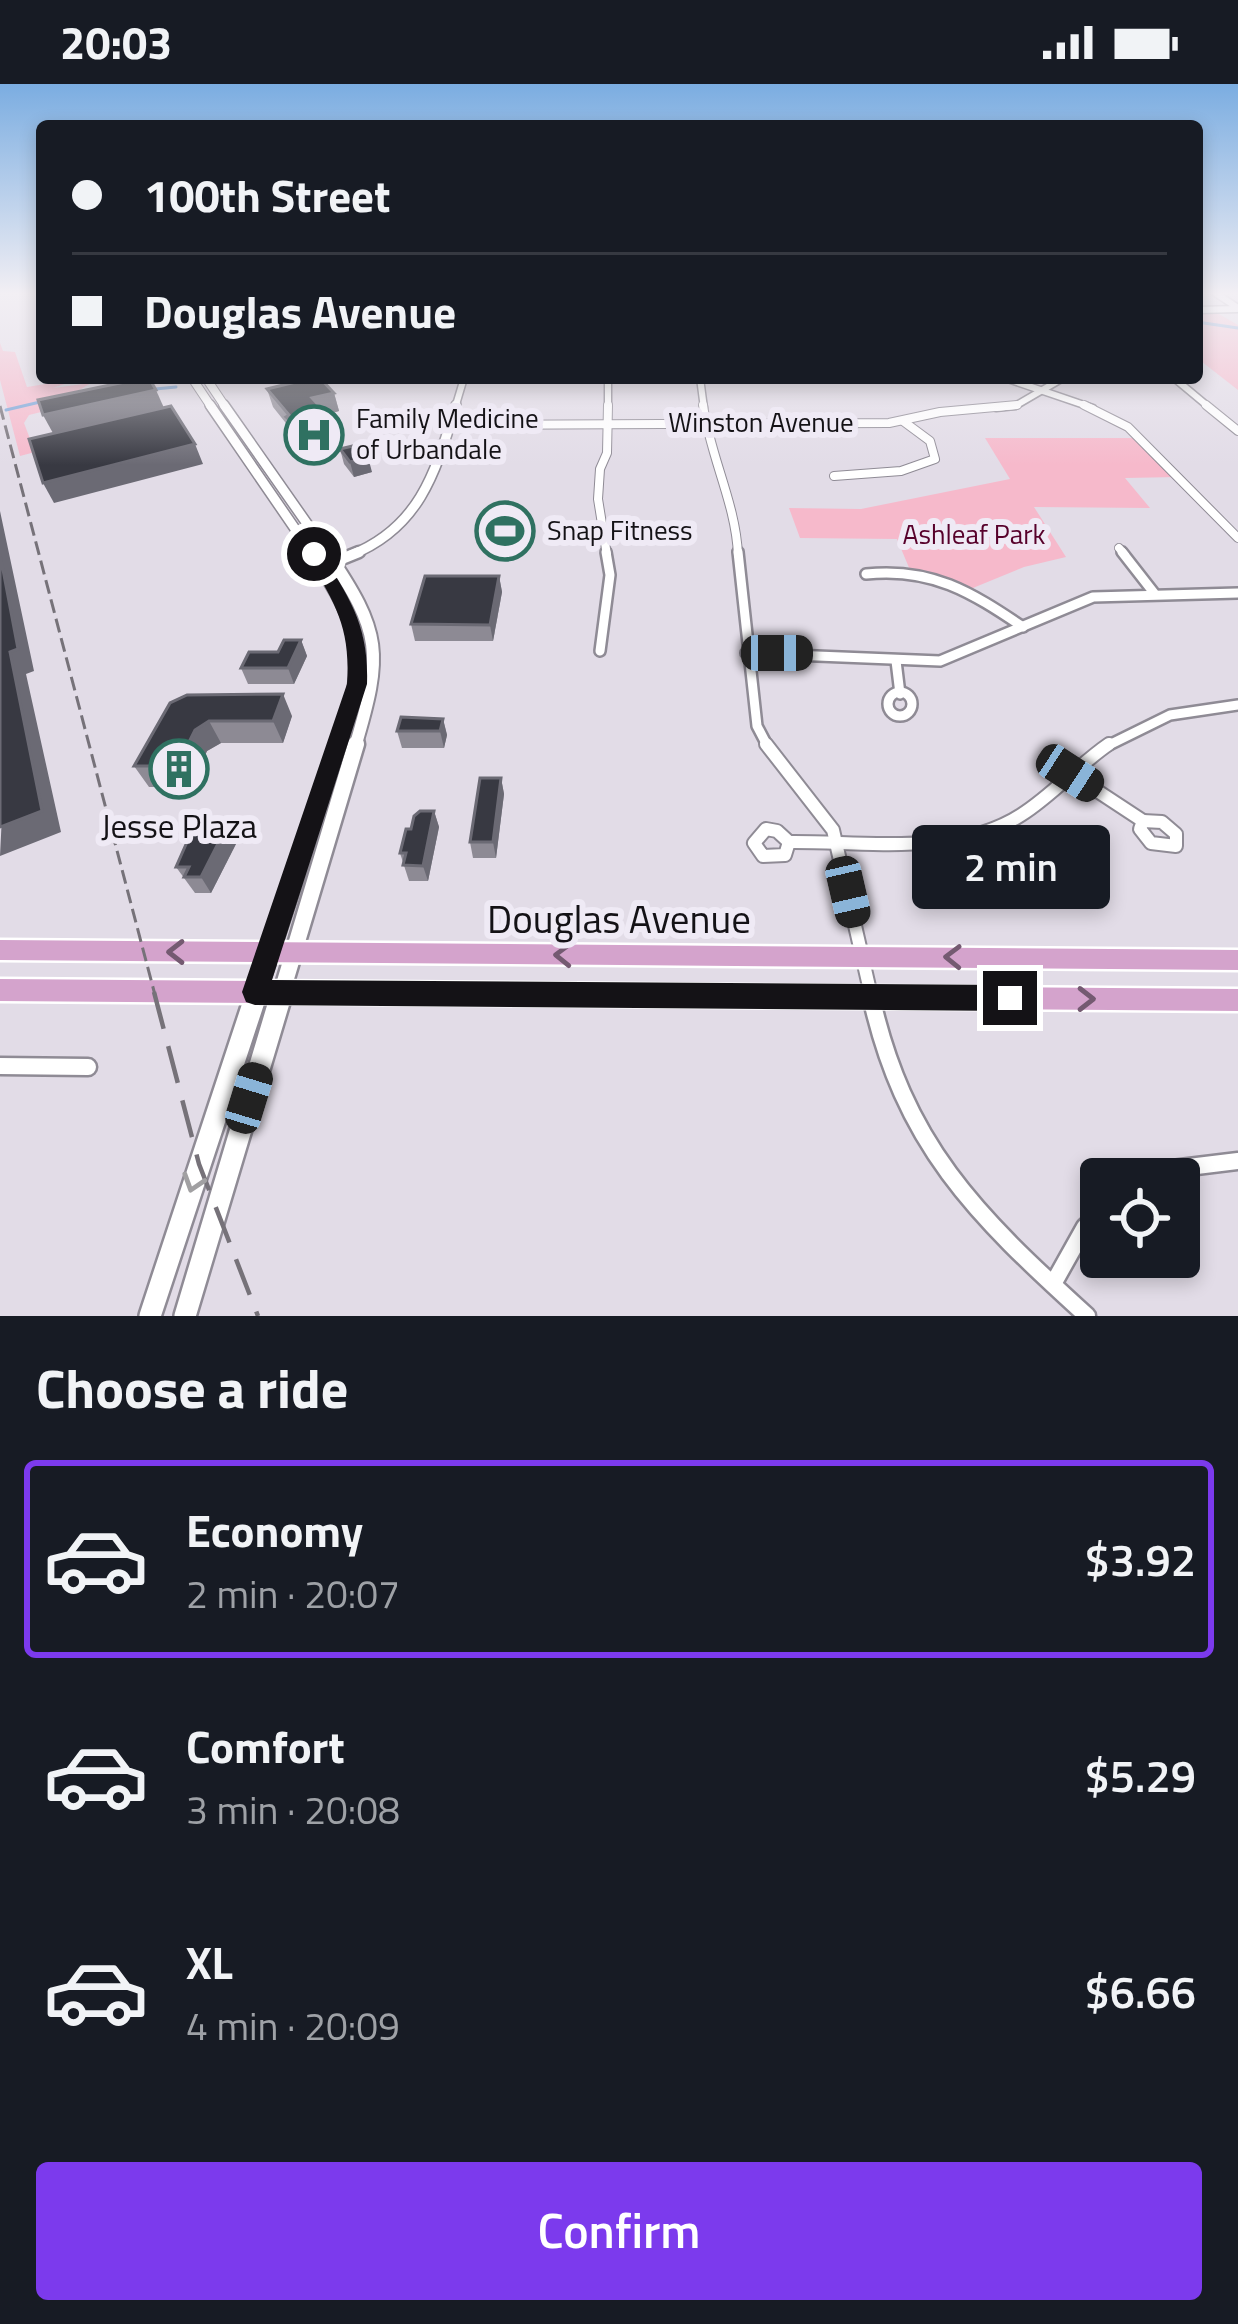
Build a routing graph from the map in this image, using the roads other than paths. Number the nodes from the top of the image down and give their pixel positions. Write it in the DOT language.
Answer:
graph roads {
  1 [pos="196,384"];
  2 [pos="210,384"];
  3 [pos="462,384"];
  4 [pos="608,384"];
  5 [pos="701,384"];
  6 [pos="1023,384"];
  7 [pos="1054,384"];
  8 [pos="1181,384"];
  9 [pos="1043,391"];
  10 [pos="903,421"];
  11 [pos="607,422"];
  12 [pos="706,423"];
  13 [pos="448,425"];
  14 [pos="1238,431"];
  15 [pos="834,476"];
  16 [pos="1238,538"];
  17 [pos="1119,548"];
  18 [pos="329,564"];
  19 [pos="866,574"];
  20 [pos="1154,592"];
  21 [pos="1238,593"];
  22 [pos="1024,627"];
  23 [pos="600,651"];
  24 [pos="746,652"];
  25 [pos="896,661"];
  26 [pos="900,694"];
  27 [pos="1238,705"];
  28 [pos="1070,773"];
  29 [pos="1143,821"];
  30 [pos="837,841"];
  31 [pos="789,842"];
  32 [pos="0,950"];
  33 [pos="267,952"];
  34 [pos="293,952"];
  35 [pos="862,956"];
  36 [pos="1238,959"];
  37 [pos="0,990"];
  38 [pos="255,992"];
  39 [pos="281,992"];
  40 [pos="873,997"];
  41 [pos="1238,1000"];
  42 [pos="0,1066"];
  43 [pos="88,1067"];
  44 [pos="1238,1160"];
  45 [pos="1200,1165"];
  46 [pos="1080,1236"];
  47 [pos="1052,1284"];
  48 [pos="150,1316"];
  49 [pos="185,1316"];
  50 [pos="1088,1316"];
  1 -- 18 [label="main road"];
  2 -- 18 [label="main road"];
  3 -- 13 [label="street"];
  4 -- 11 [label="street"];
  5 -- 12 [label="street"];
  6 -- 9 [label="street"];
  7 -- 9 [label="street, Winston Avenue"];
  8 -- 14 [label="street"];
  9 -- 10 [label="street, Winston Avenue"];
  9 -- 16 [label="street"];
  10 -- 12 [label="street, Winston Avenue"];
  10 -- 15 [label="street"];
  11 -- 12 [label="street, Winston Avenue"];
  11 -- 13 [label="street, Winston Avenue"];
  11 -- 23 [label="street"];
  12 -- 24 [label="street"];
  13 -- 18 [label="street"];
  17 -- 20 [label="street"];
  18 -- 33 [label="main road"];
  18 -- 34 [label="main road"];
  19 -- 22 [label="street"];
  20 -- 21 [label="street"];
  20 -- 22 [label="street"];
  22 -- 25 [label="street"];
  24 -- 25 [label="street"];
  24 -- 30 [label="street"];
  25 -- 26 [label="street"];
  27 -- 28 [label="street"];
  28 -- 29 [label="street"];
  28 -- 30 [label="street"];
  30 -- 31 [label="street"];
  30 -- 35 [label="street"];
  33 -- 32 [label="main road, Douglas Avenue, one-way"];
  33 -- 34 [label="main road, Douglas Avenue"];
  33 -- 38 [label="main road"];
  35 -- 34 [label="main road, Douglas Avenue, one-way"];
  34 -- 39 [label="main road"];
  36 -- 35 [label="main road, Douglas Avenue, one-way"];
  35 -- 40 [label="street"];
  37 -- 38 [label="main road"];
  38 -- 39 [label="main road"];
  38 -- 48 [label="main road, one-way"];
  39 -- 40 [label="main road"];
  39 -- 49 [label="main road"];
  40 -- 41 [label="main road, one-way"];
  40 -- 47 [label="street"];
  42 -- 43 [label="street"];
  44 -- 45 [label="street"];
  46 -- 47 [label="street"];
  47 -- 50 [label="street"];
}
